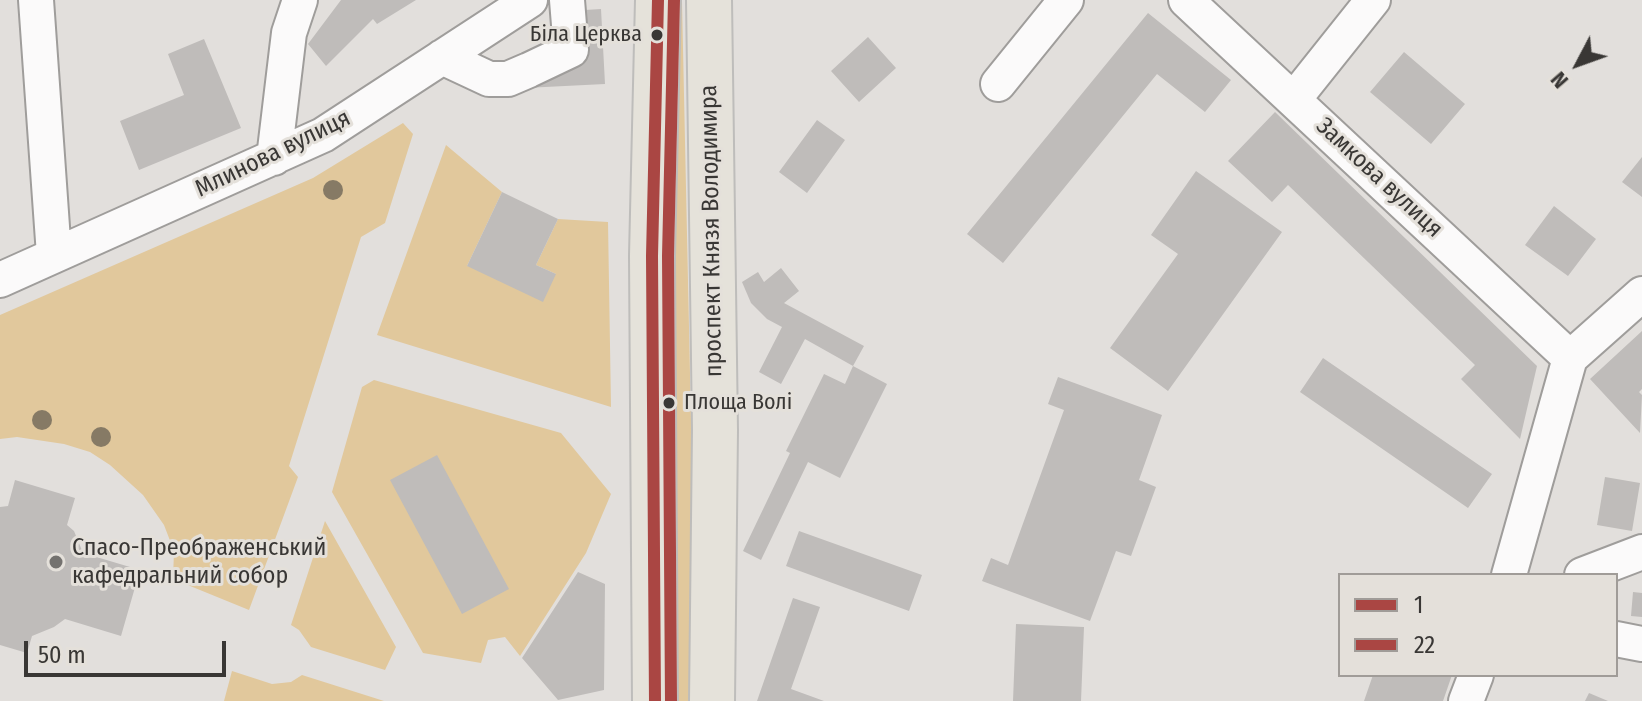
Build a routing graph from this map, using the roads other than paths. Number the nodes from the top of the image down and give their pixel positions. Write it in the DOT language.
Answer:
graph roads {
  1 [pos="36,0"];
  2 [pos="300,0"];
  3 [pos="530,0"];
  4 [pos="567,0"];
  5 [pos="658,0"];
  6 [pos="709,0"];
  7 [pos="1066,0"];
  8 [pos="1186,0"];
  9 [pos="1373,0"];
  10 [pos="442,57"];
  11 [pos="998,84"];
  12 [pos="1294,99"];
  13 [pos="274,158"];
  14 [pos="54,255"];
  15 [pos="0,280"];
  16 [pos="1642,294"];
  17 [pos="1570,358"];
  18 [pos="1642,552"];
  19 [pos="1510,573"];
  20 [pos="1587,573"];
  21 [pos="1618,639"];
  22 [pos="1642,644"];
  23 [pos="1475,677"];
  24 [pos="655,701"];
  25 [pos="712,701"];
  26 [pos="1466,701"];
  1 -- 14 [label="street"];
  2 -- 13 [label="street"];
  3 -- 10 [label="street, Млинова вулиця"];
  4 -- 10 [label="street"];
  5 -- 24 [label="main road"];
  6 -- 25 [label="main road, проспект Князя Володимира"];
  7 -- 11 [label="street"];
  8 -- 12 [label="street, Замкова вулиця"];
  9 -- 12 [label="street"];
  10 -- 13 [label="street, Млинова вулиця"];
  12 -- 17 [label="street, Замкова вулиця"];
  13 -- 14 [label="street, Млинова вулиця"];
  14 -- 15 [label="street, Млинова вулиця"];
  16 -- 17 [label="street"];
  17 -- 19 [label="street"];
  18 -- 20 [label="street"];
  21 -- 22 [label="street"];
  23 -- 26 [label="street"];
}
